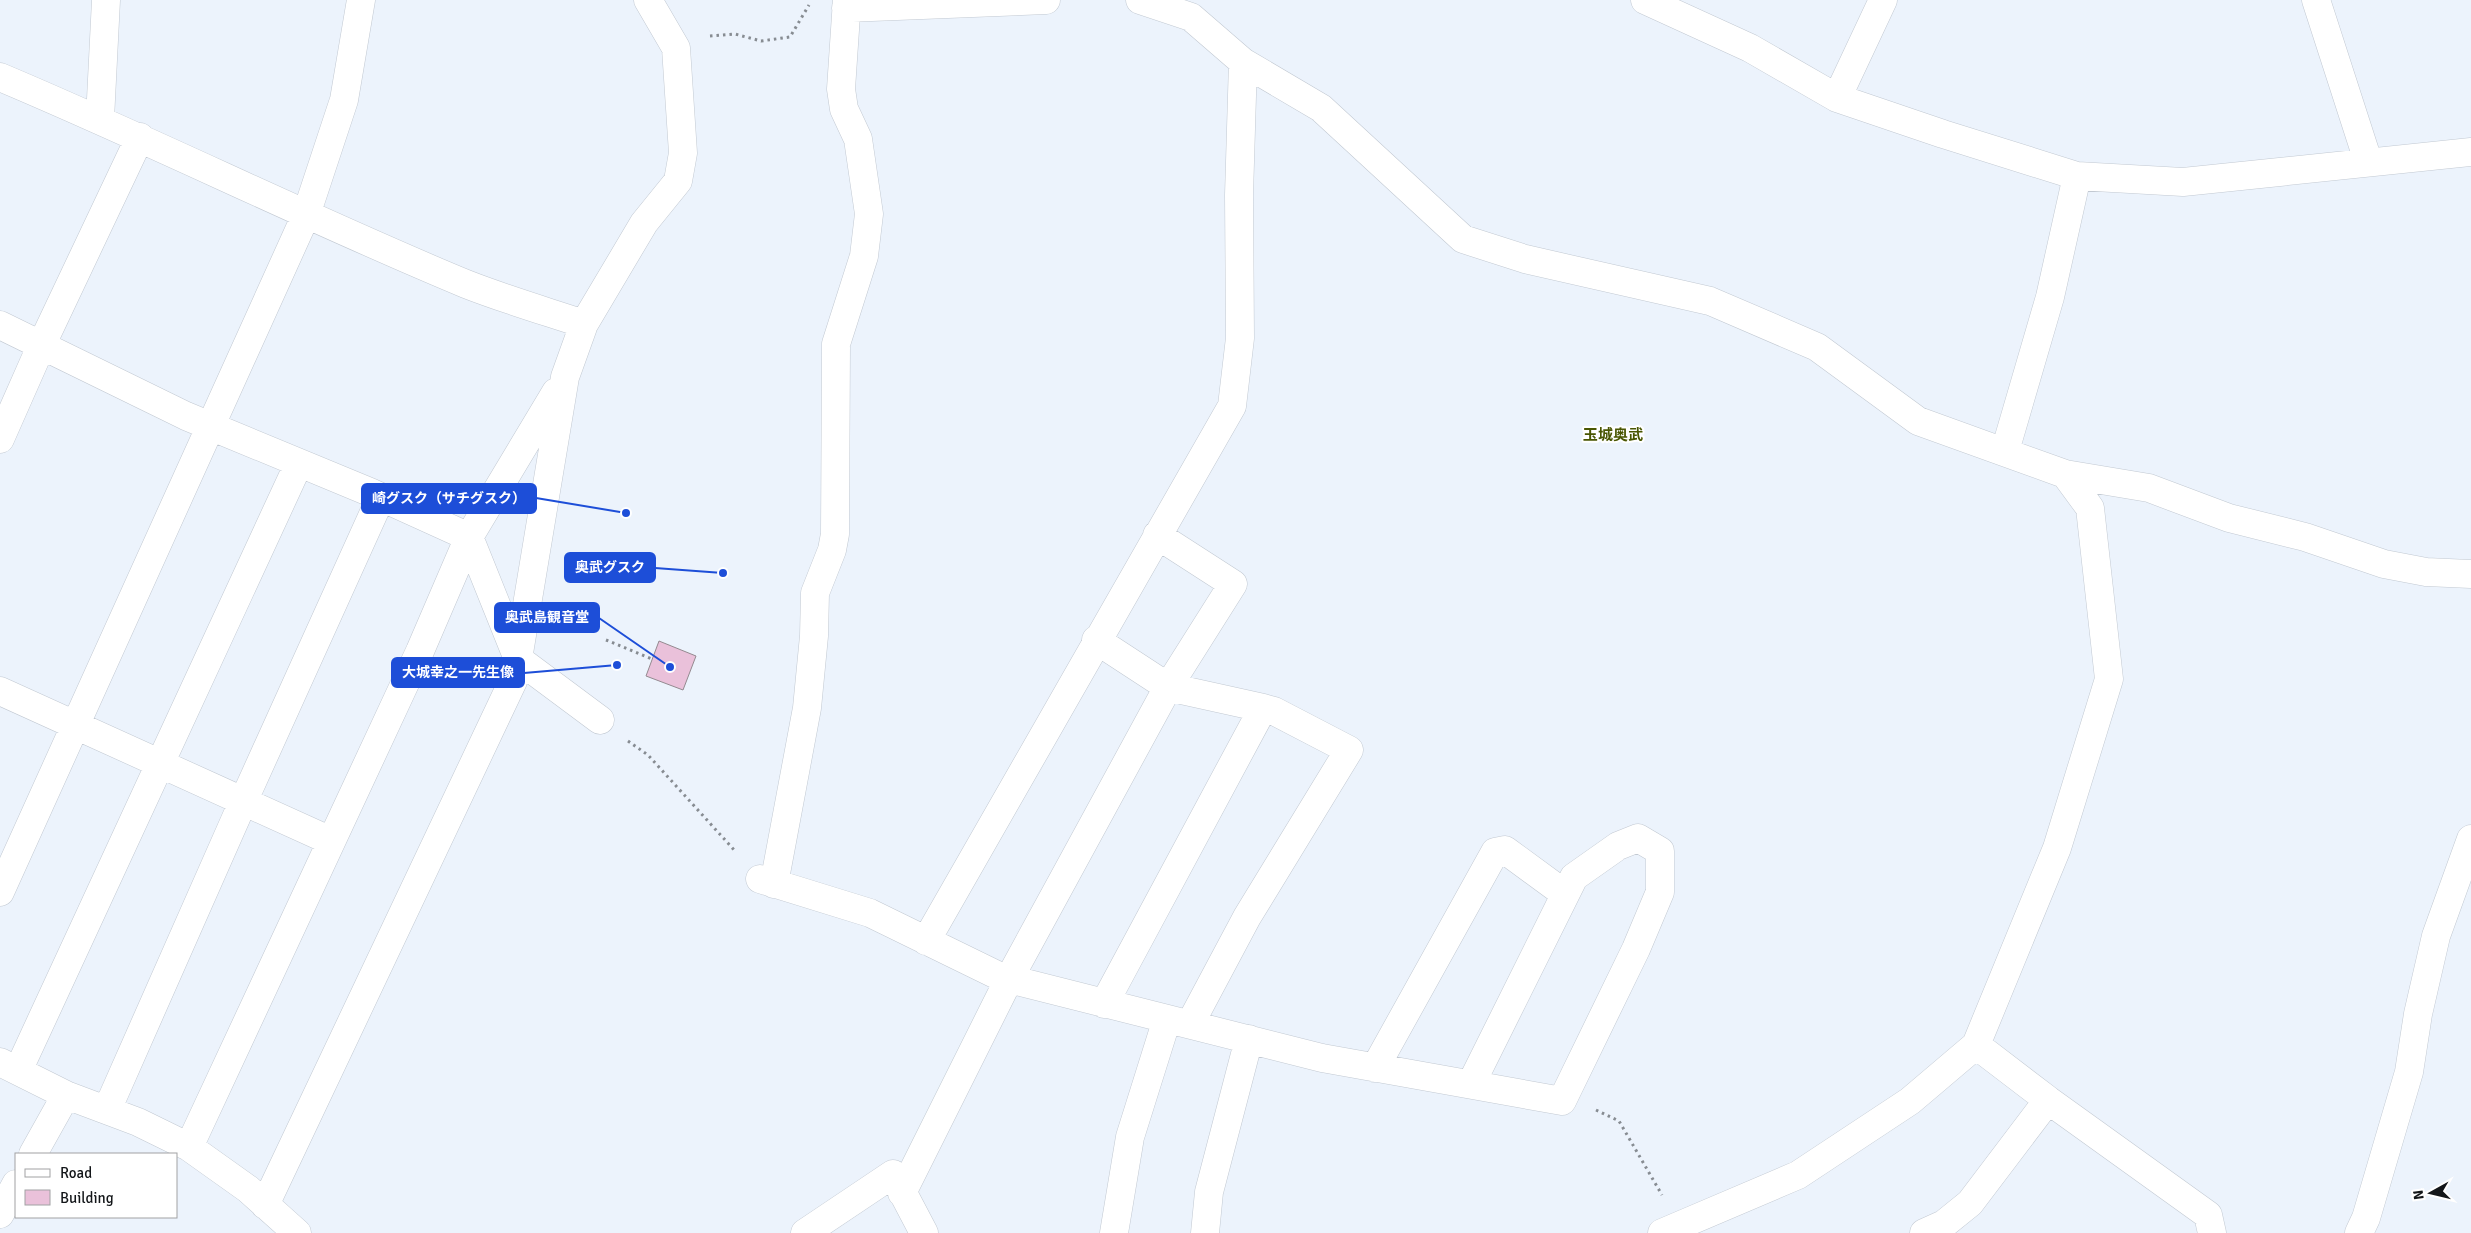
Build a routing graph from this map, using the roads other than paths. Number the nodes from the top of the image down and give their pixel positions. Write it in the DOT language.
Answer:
graph roads {
  1 [pos="106,0"];
  2 [pos="361,0"];
  3 [pos="648,0"];
  4 [pos="1046,0"];
  5 [pos="1140,0"];
  6 [pos="1645,0"];
  7 [pos="1883,0"];
  8 [pos="2316,0"];
  9 [pos="846,4"];
  10 [pos="1243,62"];
  11 [pos="0,77"];
  12 [pos="1837,98"];
  13 [pos="100,119"];
  14 [pos="140,137"];
  15 [pos="2471,152"];
  16 [pos="2368,161"];
  17 [pos="2078,176"];
  18 [pos="306,215"];
  19 [pos="584,324"];
  20 [pos="0,325"];
  21 [pos="42,344"];
  22 [pos="565,377"];
  23 [pos="209,426"];
  24 [pos="0,439"];
  25 [pos="2005,451"];
  26 [pos="299,462"];
  27 [pos="2065,474"];
  28 [pos="381,497"];
  29 [pos="1157,535"];
  30 [pos="469,537"];
  31 [pos="2471,574"];
  32 [pos="1096,640"];
  33 [pos="518,659"];
  34 [pos="1168,687"];
  35 [pos="0,691"];
  36 [pos="1263,708"];
  37 [pos="600,720"];
  38 [pos="76,726"];
  39 [pos="161,764"];
  40 [pos="243,802"];
  41 [pos="2471,840"];
  42 [pos="331,842"];
  43 [pos="0,892"];
  44 [pos="1565,894"];
  45 [pos="926,941"];
  46 [pos="1009,979"];
  47 [pos="1104,1004"];
  48 [pos="1178,1022"];
  49 [pos="1249,1039"];
  50 [pos="1976,1045"];
  51 [pos="9,1066"];
  52 [pos="1375,1068"];
  53 [pos="1470,1084"];
  54 [pos="66,1095"];
  55 [pos="2048,1100"];
  56 [pos="108,1110"];
  57 [pos="189,1147"];
  58 [pos="34,1153"];
  59 [pos="15,1186"];
  60 [pos="902,1193"];
  61 [pos="265,1205"];
  62 [pos="0,1214"];
  63 [pos="1671,1230"];
  64 [pos="297,1233"];
  65 [pos="805,1233"];
  66 [pos="924,1233"];
  67 [pos="1114,1233"];
  68 [pos="1205,1233"];
  69 [pos="1924,1233"];
  70 [pos="2212,1233"];
  71 [pos="2359,1233"];
  1 -- 13 [label="street"];
  2 -- 18 [label="street"];
  3 -- 19 [label="street"];
  4 -- 9 [label="street"];
  5 -- 10 [label="street"];
  6 -- 12 [label="street"];
  7 -- 12 [label="street"];
  8 -- 16 [label="street"];
  9 -- 45 [label="street"];
  10 -- 25 [label="street"];
  10 -- 29 [label="street"];
  11 -- 13 [label="street"];
  12 -- 17 [label="street"];
  13 -- 14 [label="street"];
  14 -- 18 [label="street"];
  14 -- 21 [label="street"];
  15 -- 16 [label="street"];
  16 -- 17 [label="street"];
  17 -- 25 [label="street"];
  18 -- 19 [label="street"];
  18 -- 23 [label="street"];
  19 -- 22 [label="street"];
  20 -- 21 [label="street"];
  21 -- 23 [label="street"];
  21 -- 24 [label="street"];
  22 -- 30 [label="street"];
  22 -- 33 [label="street"];
  23 -- 26 [label="street"];
  23 -- 38 [label="street"];
  25 -- 27 [label="street"];
  26 -- 28 [label="street"];
  26 -- 39 [label="street"];
  27 -- 31 [label="street"];
  27 -- 50 [label="street"];
  28 -- 30 [label="street"];
  28 -- 40 [label="street"];
  29 -- 32 [label="street"];
  29 -- 34 [label="street"];
  30 -- 33 [label="street"];
  30 -- 42 [label="street"];
  32 -- 34 [label="street"];
  32 -- 45 [label="street"];
  33 -- 37 [label="street"];
  33 -- 61 [label="street"];
  34 -- 36 [label="street"];
  34 -- 46 [label="street"];
  35 -- 38 [label="street"];
  36 -- 47 [label="street"];
  36 -- 48 [label="street"];
  38 -- 39 [label="street"];
  38 -- 43 [label="street"];
  39 -- 40 [label="street"];
  39 -- 51 [label="street"];
  40 -- 42 [label="street"];
  40 -- 56 [label="street"];
  41 -- 71 [label="street"];
  42 -- 57 [label="street"];
  44 -- 52 [label="street"];
  44 -- 53 [label="street"];
  44 -- 53 [label="street"];
  45 -- 46 [label="street"];
  46 -- 47 [label="street"];
  46 -- 60 [label="street"];
  47 -- 48 [label="street"];
  48 -- 49 [label="street"];
  48 -- 67 [label="street"];
  49 -- 52 [label="street"];
  49 -- 68 [label="street"];
  50 -- 55 [label="street"];
  50 -- 63 [label="street"];
  51 -- 54 [label="street"];
  52 -- 53 [label="street"];
  54 -- 56 [label="street"];
  54 -- 58 [label="street"];
  55 -- 69 [label="street"];
  55 -- 70 [label="street"];
  56 -- 57 [label="street"];
  57 -- 61 [label="street"];
  59 -- 62 [label="street"];
  60 -- 65 [label="street"];
  60 -- 66 [label="street"];
  61 -- 64 [label="street"];
}
